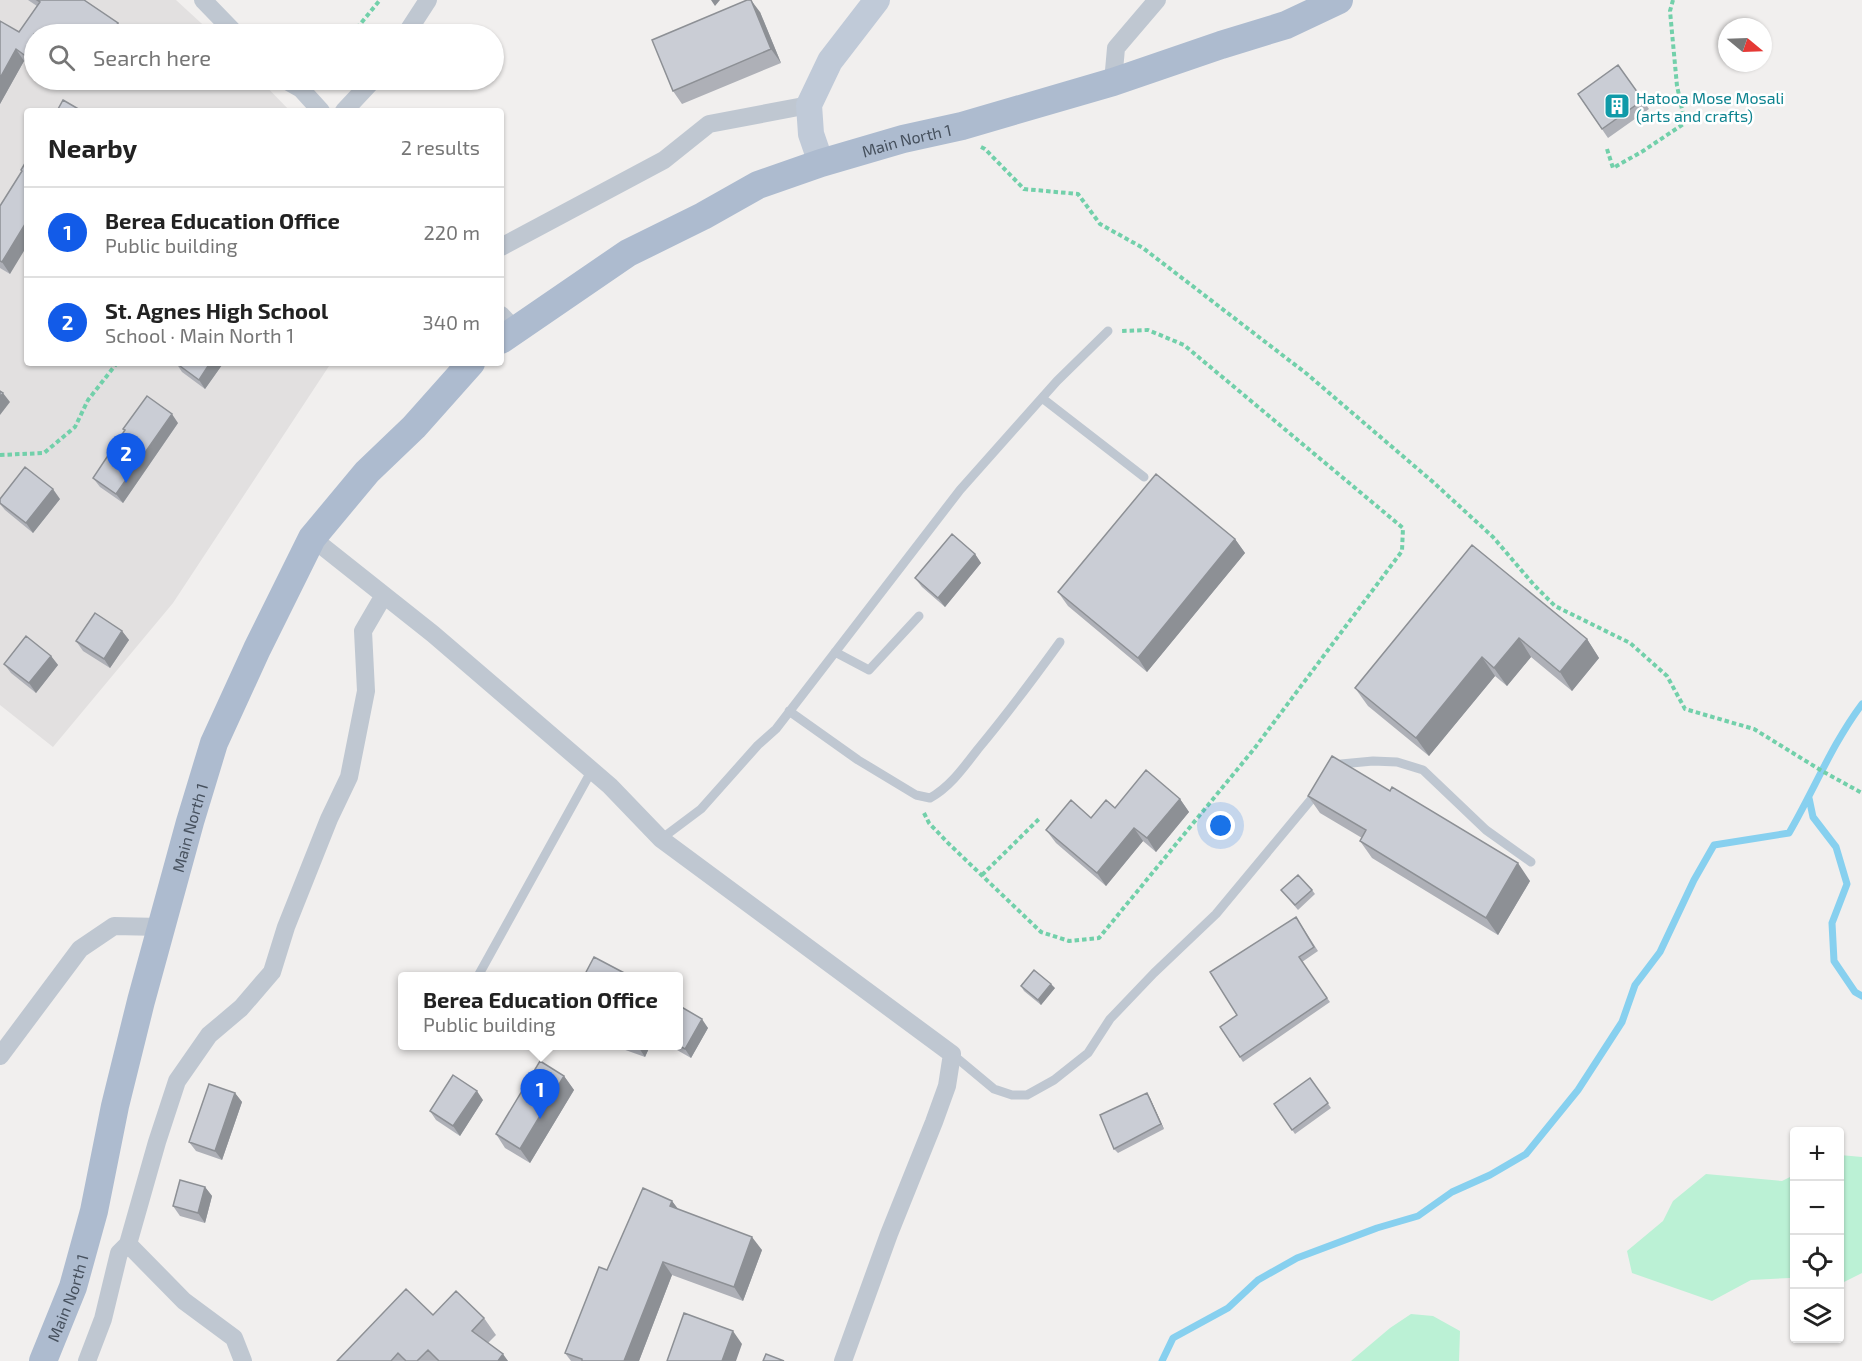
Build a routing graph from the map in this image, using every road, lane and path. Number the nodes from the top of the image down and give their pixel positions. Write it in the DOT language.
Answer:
graph roads {
  1 [pos="203,0"];
  2 [pos="380,0"];
  3 [pos="428,0"];
  4 [pos="877,0"];
  5 [pos="1157,0"];
  6 [pos="1339,0"];
  7 [pos="1673,0"];
  8 [pos="226,24"];
  9 [pos="360,24"];
  10 [pos="412,24"];
  11 [pos="1113,82"];
  12 [pos="302,90"];
  13 [pos="364,90"];
  14 [pos="809,105"];
  15 [pos="318,108"];
  16 [pos="347,108"];
  17 [pos="962,126"];
  18 [pos="1607,149"];
  19 [pos="821,163"];
  20 [pos="504,245"];
  21 [pos="506,328"];
  22 [pos="1108,331"];
  23 [pos="115,366"];
  24 [pos="468,366"];
  25 [pos="1042,398"];
  26 [pos="0,455"];
  27 [pos="1144,477"];
  28 [pos="312,538"];
  29 [pos="384,595"];
  30 [pos="919,616"];
  31 [pos="1060,642"];
  32 [pos="835,652"];
  33 [pos="789,711"];
  34 [pos="592,770"];
  35 [pos="1862,793"];
  36 [pos="916,795"];
  37 [pos="1040,818"];
  38 [pos="661,838"];
  39 [pos="1531,862"];
  40 [pos="982,875"];
  41 [pos="161,927"];
  42 [pos="480,972"];
  43 [pos="952,1054"];
  44 [pos="0,1056"];
  45 [pos="128,1244"];
  46 [pos="43,1361"];
  47 [pos="87,1361"];
  48 [pos="243,1361"];
  49 [pos="843,1361"];
  1 -- 8 [label="street"];
  2 -- 9 [label="path"];
  3 -- 10 [label="street"];
  4 -- 14 [label="street"];
  5 -- 11 [label="street"];
  6 -- 11 [label="main road, Main North 1"];
  7 -- 18 [label="path"];
  11 -- 17 [label="main road, Main North 1"];
  12 -- 15 [label="street"];
  13 -- 16 [label="street"];
  14 -- 19 [label="street"];
  14 -- 20 [label="street"];
  17 -- 19 [label="main road, Main North 1"];
  17 -- 35 [label="path"];
  19 -- 21 [label="main road, Main North 1"];
  22 -- 25 [label="lane"];
  22 -- 40 [label="path"];
  23 -- 26 [label="path"];
  24 -- 28 [label="main road, Main North 1"];
  25 -- 27 [label="lane"];
  25 -- 32 [label="lane"];
  28 -- 29 [label="street"];
  28 -- 41 [label="main road, Main North 1"];
  29 -- 34 [label="street"];
  29 -- 45 [label="street"];
  30 -- 32 [label="lane"];
  31 -- 36 [label="lane"];
  32 -- 33 [label="lane"];
  33 -- 36 [label="lane"];
  33 -- 38 [label="lane"];
  34 -- 38 [label="street"];
  34 -- 42 [label="lane"];
  36 -- 40 [label="path"];
  37 -- 40 [label="path"];
  38 -- 43 [label="street"];
  39 -- 43 [label="lane"];
  41 -- 44 [label="street"];
  41 -- 46 [label="main road, Main North 1"];
  43 -- 49 [label="street"];
  45 -- 47 [label="street"];
  45 -- 48 [label="street"];
}
